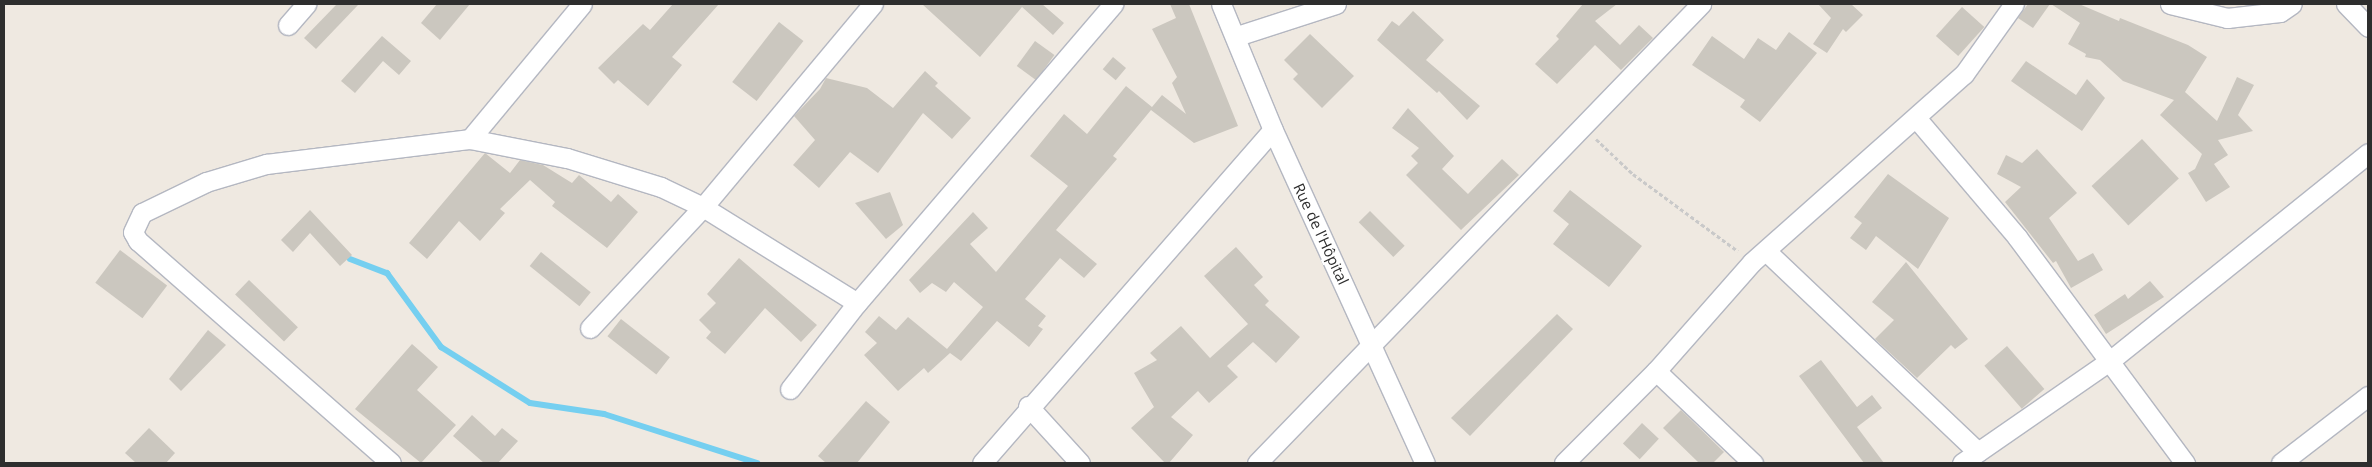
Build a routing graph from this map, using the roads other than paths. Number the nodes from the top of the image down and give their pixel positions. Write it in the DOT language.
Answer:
graph roads {
  1 [pos="306,4"];
  2 [pos="582,4"];
  3 [pos="873,4"];
  4 [pos="1113,4"];
  5 [pos="1221,4"];
  6 [pos="1336,4"];
  7 [pos="1701,4"];
  8 [pos="2014,4"];
  9 [pos="2170,4"];
  10 [pos="2292,4"];
  11 [pos="2346,4"];
  12 [pos="288,25"];
  13 [pos="2368,27"];
  14 [pos="1237,36"];
  15 [pos="1917,119"];
  16 [pos="1273,130"];
  17 [pos="470,139"];
  18 [pos="2368,153"];
  19 [pos="703,207"];
  20 [pos="1759,256"];
  21 [pos="857,303"];
  22 [pos="590,328"];
  23 [pos="1371,343"];
  24 [pos="2111,360"];
  25 [pos="1656,371"];
  26 [pos="790,389"];
  27 [pos="2368,396"];
  28 [pos="1028,406"];
  29 [pos="1978,452"];
  30 [pos="391,463"];
  31 [pos="982,463"];
  32 [pos="1080,463"];
  33 [pos="1256,463"];
  34 [pos="1425,463"];
  35 [pos="1564,463"];
  36 [pos="1752,463"];
  37 [pos="1962,463"];
  38 [pos="2185,463"];
  39 [pos="2281,463"];
  1 -- 12 [label="street"];
  2 -- 17 [label="street"];
  3 -- 19 [label="street"];
  4 -- 21 [label="street"];
  5 -- 14 [label="street, Rue de l'Hôpital"];
  6 -- 14 [label="street"];
  7 -- 23 [label="street"];
  8 -- 15 [label="street"];
  9 -- 10 [label="street"];
  11 -- 13 [label="street"];
  14 -- 16 [label="street, Rue de l'Hôpital"];
  15 -- 20 [label="street"];
  15 -- 24 [label="street"];
  16 -- 23 [label="street, Rue de l'Hôpital"];
  16 -- 28 [label="street"];
  17 -- 19 [label="street"];
  17 -- 30 [label="street"];
  18 -- 24 [label="street"];
  19 -- 21 [label="street"];
  19 -- 22 [label="street"];
  20 -- 25 [label="street"];
  20 -- 29 [label="street"];
  21 -- 26 [label="street"];
  23 -- 33 [label="street"];
  23 -- 34 [label="street, Rue de l'Hôpital"];
  24 -- 29 [label="street"];
  24 -- 38 [label="street"];
  25 -- 35 [label="street"];
  25 -- 36 [label="street"];
  27 -- 39 [label="street"];
  28 -- 31 [label="street"];
  28 -- 32 [label="street"];
  29 -- 37 [label="street"];
}
